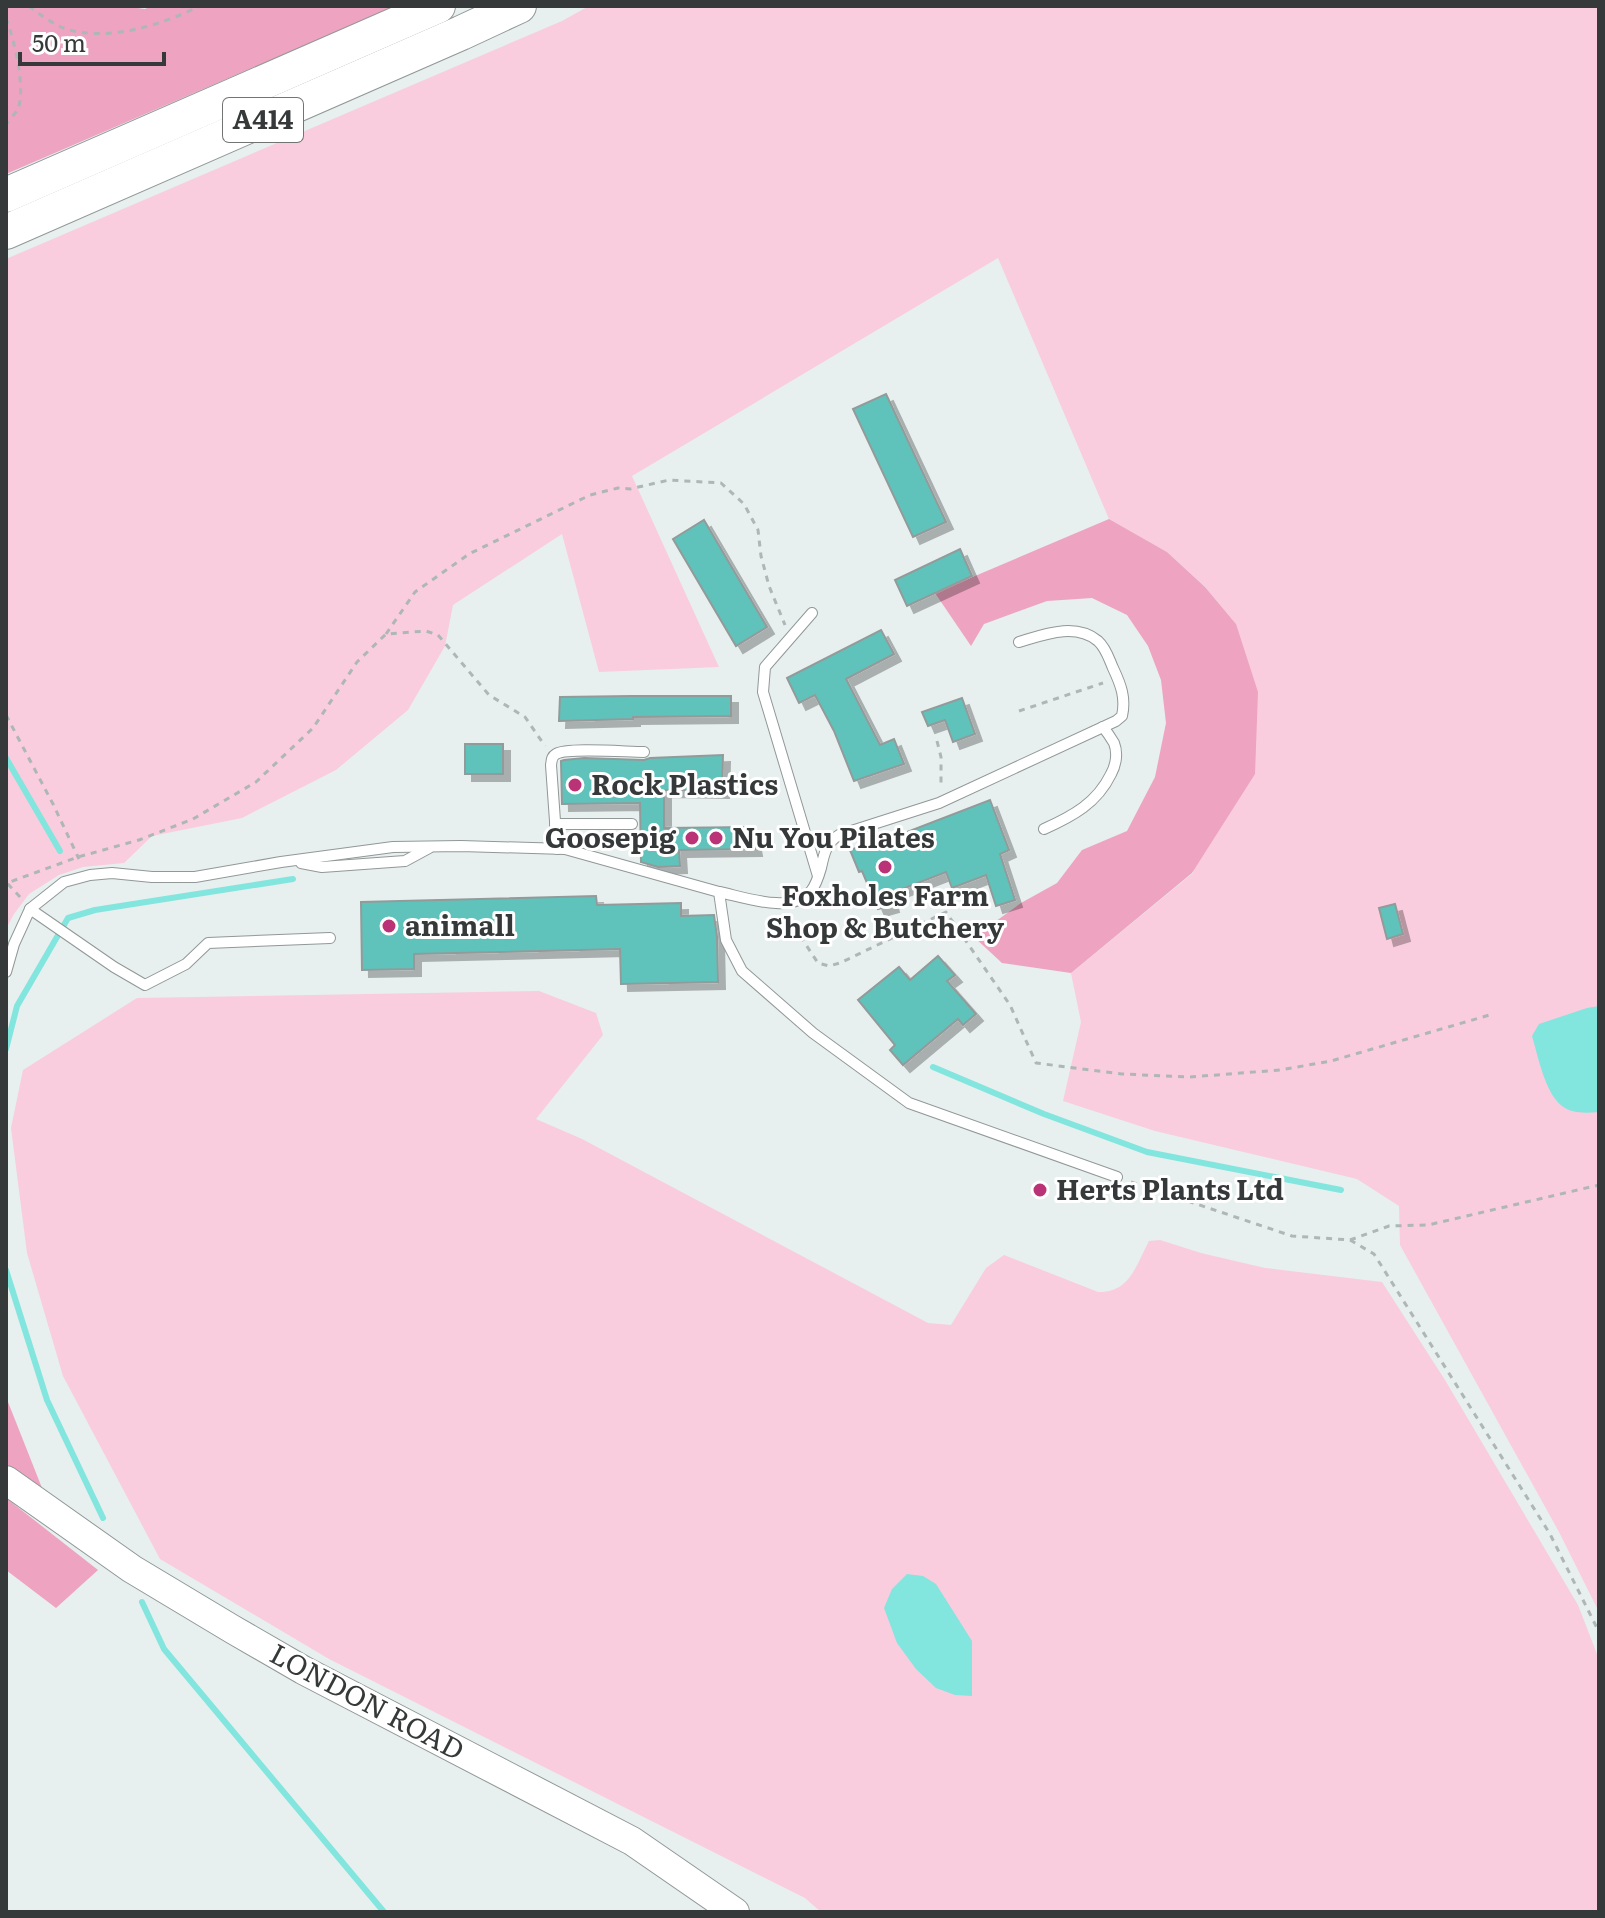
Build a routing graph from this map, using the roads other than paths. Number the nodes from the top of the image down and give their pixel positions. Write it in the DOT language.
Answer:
graph roads {
  1 [pos="438,6"];
  2 [pos="519,6"];
  3 [pos="6,195"];
  4 [pos="6,232"];
  5 [pos="812,613"];
  6 [pos="1019,642"];
  7 [pos="1103,727"];
  8 [pos="644,752"];
  9 [pos="555,824"];
  10 [pos="632,824"];
  11 [pos="1044,829"];
  12 [pos="557,849"];
  13 [pos="818,877"];
  14 [pos="719,892"];
  15 [pos="30,909"];
  16 [pos="330,938"];
  17 [pos="6,972"];
  18 [pos="1117,1177"];
  19 [pos="6,1480"];
  20 [pos="735,1912"];
  1 -- 3 [label="highway, A414"];
  2 -- 4 [label="highway, A414"];
  5 -- 13 [label="lane"];
  6 -- 7 [label="lane"];
  7 -- 11 [label="lane"];
  7 -- 13 [label="lane"];
  8 -- 9 [label="lane"];
  9 -- 10 [label="lane"];
  9 -- 12 [label="lane"];
  12 -- 14 [label="lane"];
  12 -- 15 [label="lane"];
  13 -- 14 [label="lane"];
  14 -- 18 [label="lane"];
  15 -- 16 [label="lane"];
  15 -- 17 [label="lane"];
  19 -- 20 [label="main road, LONDON ROAD"];
}
